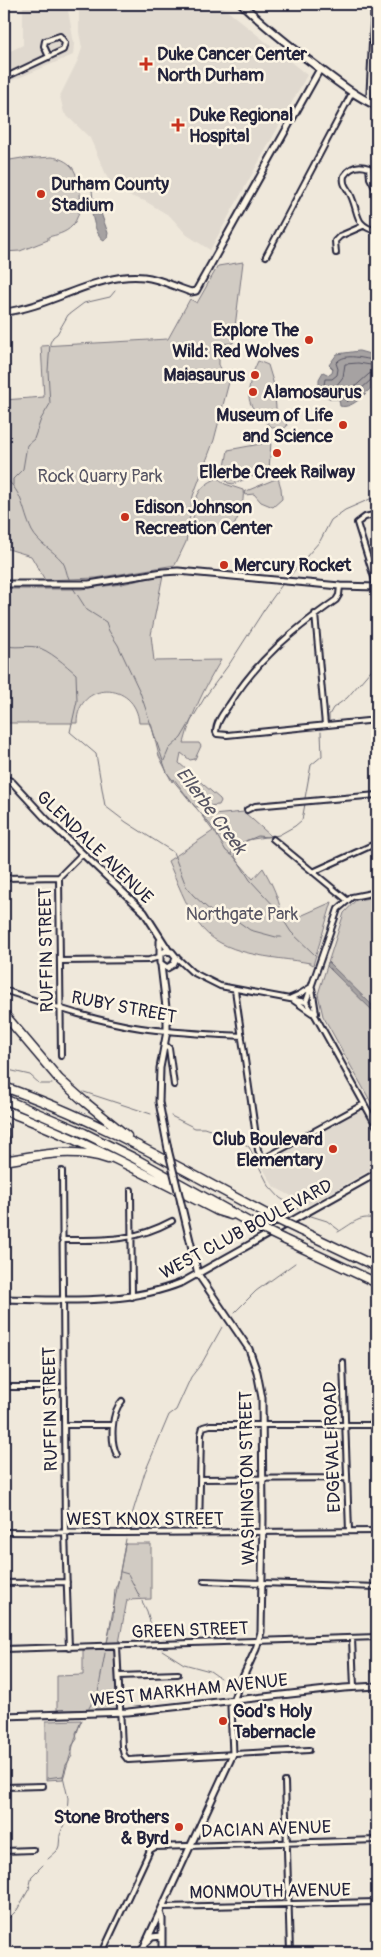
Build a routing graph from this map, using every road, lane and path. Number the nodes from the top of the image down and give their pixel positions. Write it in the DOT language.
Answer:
graph roads {
  1 [pos="242,4"];
  2 [pos="374,4"];
  3 [pos="49,57"];
  4 [pos="320,69"];
  5 [pos="4,78"];
  6 [pos="352,93"];
  7 [pos="369,102"];
  8 [pos="377,106"];
  9 [pos="377,191"];
  10 [pos="363,226"];
  11 [pos="377,232"];
  12 [pos="336,253"];
  13 [pos="266,256"];
  14 [pos="4,312"];
  15 [pos="377,514"];
  16 [pos="4,584"];
  17 [pos="340,586"];
  18 [pos="377,587"];
  19 [pos="315,614"];
  20 [pos="377,720"];
  21 [pos="325,725"];
  22 [pos="6,779"];
  23 [pos="377,795"];
  24 [pos="247,810"];
  25 [pos="273,839"];
  26 [pos="377,843"];
  27 [pos="82,854"];
  28 [pos="313,872"];
  29 [pos="59,877"];
  30 [pos="4,878"];
  31 [pos="377,892"];
  32 [pos="346,900"];
  33 [pos="159,938"];
  34 [pos="169,951"];
  35 [pos="160,956"];
  36 [pos="176,957"];
  37 [pos="149,960"];
  38 [pos="60,961"];
  39 [pos="160,964"];
  40 [pos="172,966"];
  41 [pos="186,968"];
  42 [pos="163,980"];
  43 [pos="312,986"];
  44 [pos="4,990"];
  45 [pos="235,990"];
  46 [pos="288,998"];
  47 [pos="306,1002"];
  48 [pos="60,1009"];
  49 [pos="4,1014"];
  50 [pos="316,1017"];
  51 [pos="166,1031"];
  52 [pos="242,1036"];
  53 [pos="164,1044"];
  54 [pos="61,1056"];
  55 [pos="174,1085"];
  56 [pos="4,1086"];
  57 [pos="4,1099"];
  58 [pos="364,1104"];
  59 [pos="4,1110"];
  60 [pos="4,1126"];
  61 [pos="377,1127"];
  62 [pos="4,1142"];
  63 [pos="138,1145"];
  64 [pos="4,1161"];
  65 [pos="133,1168"];
  66 [pos="62,1170"];
  67 [pos="377,1173"];
  68 [pos="131,1190"];
  69 [pos="172,1221"];
  70 [pos="246,1221"];
  71 [pos="132,1237"];
  72 [pos="62,1240"];
  73 [pos="377,1267"];
  74 [pos="198,1274"];
  75 [pos="377,1282"];
  76 [pos="132,1297"];
  77 [pos="4,1299"];
  78 [pos="63,1299"];
  79 [pos="343,1362"];
  80 [pos="4,1387"];
  81 [pos="64,1387"];
  82 [pos="122,1401"];
  83 [pos="64,1425"];
  84 [pos="113,1425"];
  85 [pos="262,1425"];
  86 [pos="346,1425"];
  87 [pos="377,1425"];
  88 [pos="116,1455"];
  89 [pos="347,1478"];
  90 [pos="200,1479"];
  91 [pos="263,1479"];
  92 [pos="349,1531"];
  93 [pos="377,1531"];
  94 [pos="4,1532"];
  95 [pos="199,1532"];
  96 [pos="263,1532"];
  97 [pos="65,1533"];
  98 [pos="204,1581"];
  99 [pos="67,1582"];
  100 [pos="4,1583"];
  101 [pos="262,1584"];
  102 [pos="377,1587"];
  103 [pos="377,1637"];
  104 [pos="352,1638"];
  105 [pos="259,1641"];
  106 [pos="117,1646"];
  107 [pos="69,1648"];
  108 [pos="4,1649"];
  109 [pos="178,1674"];
  110 [pos="119,1676"];
  111 [pos="377,1686"];
  112 [pos="354,1687"];
  113 [pos="233,1700"];
  114 [pos="121,1713"];
  115 [pos="4,1716"];
  116 [pos="309,1750"];
  117 [pos="233,1754"];
  118 [pos="285,1782"];
  119 [pos="43,1786"];
  120 [pos="4,1788"];
  121 [pos="377,1840"];
  122 [pos="286,1843"];
  123 [pos="192,1845"];
  124 [pos="33,1850"];
  125 [pos="4,1851"];
  126 [pos="377,1902"];
  127 [pos="288,1904"];
  128 [pos="162,1909"];
  129 [pos="162,1936"];
  130 [pos="146,1942"];
  131 [pos="102,1953"];
  132 [pos="141,1953"];
  133 [pos="162,1953"];
  134 [pos="290,1953"];
  1 -- 4 [label="main road"];
  2 -- 7 [label="street"];
  3 -- 3 [label="street"];
  3 -- 5 [label="street"];
  4 -- 6 [label="main road"];
  4 -- 14 [label="street"];
  6 -- 7 [label="main road"];
  6 -- 13 [label="street"];
  7 -- 8 [label="main road"];
  9 -- 10 [label="street"];
  10 -- 11 [label="street"];
  10 -- 12 [label="street"];
  15 -- 18 [label="street"];
  16 -- 17 [label="street"];
  17 -- 18 [label="street"];
  17 -- 19 [label="street"];
  19 -- 21 [label="street"];
  19 -- 21 [label="street"];
  20 -- 21 [label="street"];
  22 -- 27 [label="street, GLENDALE AVENUE"];
  23 -- 24 [label="street"];
  25 -- 28 [label="street"];
  26 -- 28 [label="street"];
  27 -- 29 [label="street, RUFFIN STREET"];
  27 -- 33 [label="street, GLENDALE AVENUE"];
  28 -- 32 [label="street"];
  29 -- 30 [label="street"];
  29 -- 38 [label="street, RUFFIN STREET"];
  31 -- 32 [label="street"];
  32 -- 43 [label="street"];
  33 -- 34 [label="street, GLENDALE AVENUE"];
  33 -- 35 [label="street, GLENDALE AVENUE"];
  34 -- 35 [label="street"];
  34 -- 36 [label="street"];
  35 -- 37 [label="street"];
  35 -- 39 [label="street"];
  36 -- 40 [label="street"];
  36 -- 41 [label="street"];
  37 -- 38 [label="street"];
  37 -- 39 [label="street"];
  38 -- 48 [label="street, RUFFIN STREET"];
  39 -- 40 [label="street"];
  39 -- 42 [label="street, WASHINGTON STREET"];
  40 -- 41 [label="street"];
  40 -- 42 [label="street"];
  41 -- 45 [label="street"];
  42 -- 51 [label="street, WASHINGTON STREET"];
  43 -- 46 [label="street"];
  43 -- 47 [label="street"];
  43 -- 50 [label="street"];
  44 -- 48 [label="street, RUBY STREET"];
  45 -- 46 [label="street"];
  45 -- 52 [label="street"];
  46 -- 47 [label="street"];
  46 -- 50 [label="street"];
  47 -- 50 [label="street"];
  48 -- 51 [label="street, RUBY STREET"];
  48 -- 54 [label="street, RUFFIN STREET"];
  49 -- 63 [label="highway"];
  50 -- 58 [label="street"];
  51 -- 52 [label="street, RUBY STREET"];
  51 -- 53 [label="street, WASHINGTON STREET"];
  52 -- 58 [label="street"];
  53 -- 55 [label="street"];
  53 -- 74 [label="street, WASHINGTON STREET, bridge"];
  56 -- 63 [label="highway"];
  57 -- 70 [label="highway"];
  58 -- 61 [label="street"];
  59 -- 65 [label="highway"];
  60 -- 62 [label="highway"];
  63 -- 73 [label="highway, bridge"];
  64 -- 65 [label="highway"];
  65 -- 70 [label="highway"];
  66 -- 72 [label="street, RUFFIN STREET"];
  67 -- 74 [label="street, WEST CLUB BOULEVARD"];
  68 -- 71 [label="street"];
  69 -- 71 [label="street"];
  70 -- 75 [label="highway, bridge"];
  71 -- 72 [label="street"];
  71 -- 76 [label="street"];
  72 -- 78 [label="street, RUFFIN STREET"];
  74 -- 76 [label="street, WEST CLUB BOULEVARD"];
  74 -- 85 [label="street, WASHINGTON STREET"];
  76 -- 78 [label="street, WEST CLUB BOULEVARD"];
  77 -- 78 [label="street, WEST CLUB BOULEVARD"];
  78 -- 81 [label="street, RUFFIN STREET"];
  79 -- 86 [label="street, EDGEVALE ROAD"];
  80 -- 81 [label="street"];
  81 -- 83 [label="street, RUFFIN STREET"];
  82 -- 84 [label="street"];
  83 -- 84 [label="street"];
  83 -- 97 [label="street, RUFFIN STREET"];
  84 -- 88 [label="street"];
  85 -- 86 [label="street"];
  85 -- 90 [label="street"];
  85 -- 91 [label="street, WASHINGTON STREET"];
  86 -- 87 [label="street"];
  86 -- 89 [label="street, EDGEVALE ROAD"];
  89 -- 91 [label="street"];
  89 -- 92 [label="street, EDGEVALE ROAD"];
  90 -- 91 [label="street"];
  90 -- 95 [label="street"];
  91 -- 96 [label="street, WASHINGTON STREET"];
  92 -- 93 [label="street, WEST KNOX STREET"];
  92 -- 96 [label="street, WEST KNOX STREET"];
  94 -- 97 [label="street, WEST KNOX STREET"];
  95 -- 96 [label="street, WEST KNOX STREET"];
  95 -- 97 [label="street, WEST KNOX STREET"];
  96 -- 101 [label="street, WASHINGTON STREET"];
  97 -- 99 [label="street, RUFFIN STREET"];
  98 -- 101 [label="street"];
  99 -- 100 [label="street"];
  99 -- 107 [label="street, RUFFIN STREET"];
  101 -- 102 [label="street"];
  101 -- 105 [label="street, WASHINGTON STREET"];
  103 -- 104 [label="street, GREEN STREET"];
  104 -- 105 [label="street, GREEN STREET"];
  104 -- 112 [label="street"];
  105 -- 106 [label="street, GREEN STREET"];
  105 -- 113 [label="street, WASHINGTON STREET"];
  106 -- 107 [label="street, GREEN STREET"];
  106 -- 110 [label="street"];
  107 -- 108 [label="street, GREEN STREET"];
  109 -- 110 [label="street"];
  110 -- 114 [label="street"];
  111 -- 112 [label="street, WEST MARKHAM AVENUE"];
  112 -- 113 [label="street, WEST MARKHAM AVENUE"];
  113 -- 114 [label="street, WEST MARKHAM AVENUE"];
  113 -- 117 [label="street, WASHINGTON STREET"];
  114 -- 115 [label="street, WEST MARKHAM AVENUE"];
  114 -- 117 [label="street"];
  116 -- 117 [label="street"];
  117 -- 123 [label="street, WASHINGTON STREET"];
  118 -- 122 [label="street"];
  119 -- 120 [label="street"];
  121 -- 122 [label="street, DACIAN AVENUE"];
  122 -- 123 [label="street, DACIAN AVENUE"];
  122 -- 127 [label="street"];
  123 -- 128 [label="street, WASHINGTON STREET"];
  123 -- 131 [label="street, DACIAN AVENUE"];
  124 -- 125 [label="street"];
  126 -- 127 [label="street, MONMOUTH AVENUE"];
  127 -- 128 [label="street, MONMOUTH AVENUE"];
  127 -- 134 [label="street"];
  128 -- 129 [label="street"];
  128 -- 130 [label="street, WASHINGTON STREET"];
  129 -- 130 [label="street"];
  129 -- 133 [label="street"];
  130 -- 132 [label="street, WASHINGTON STREET"];
}
